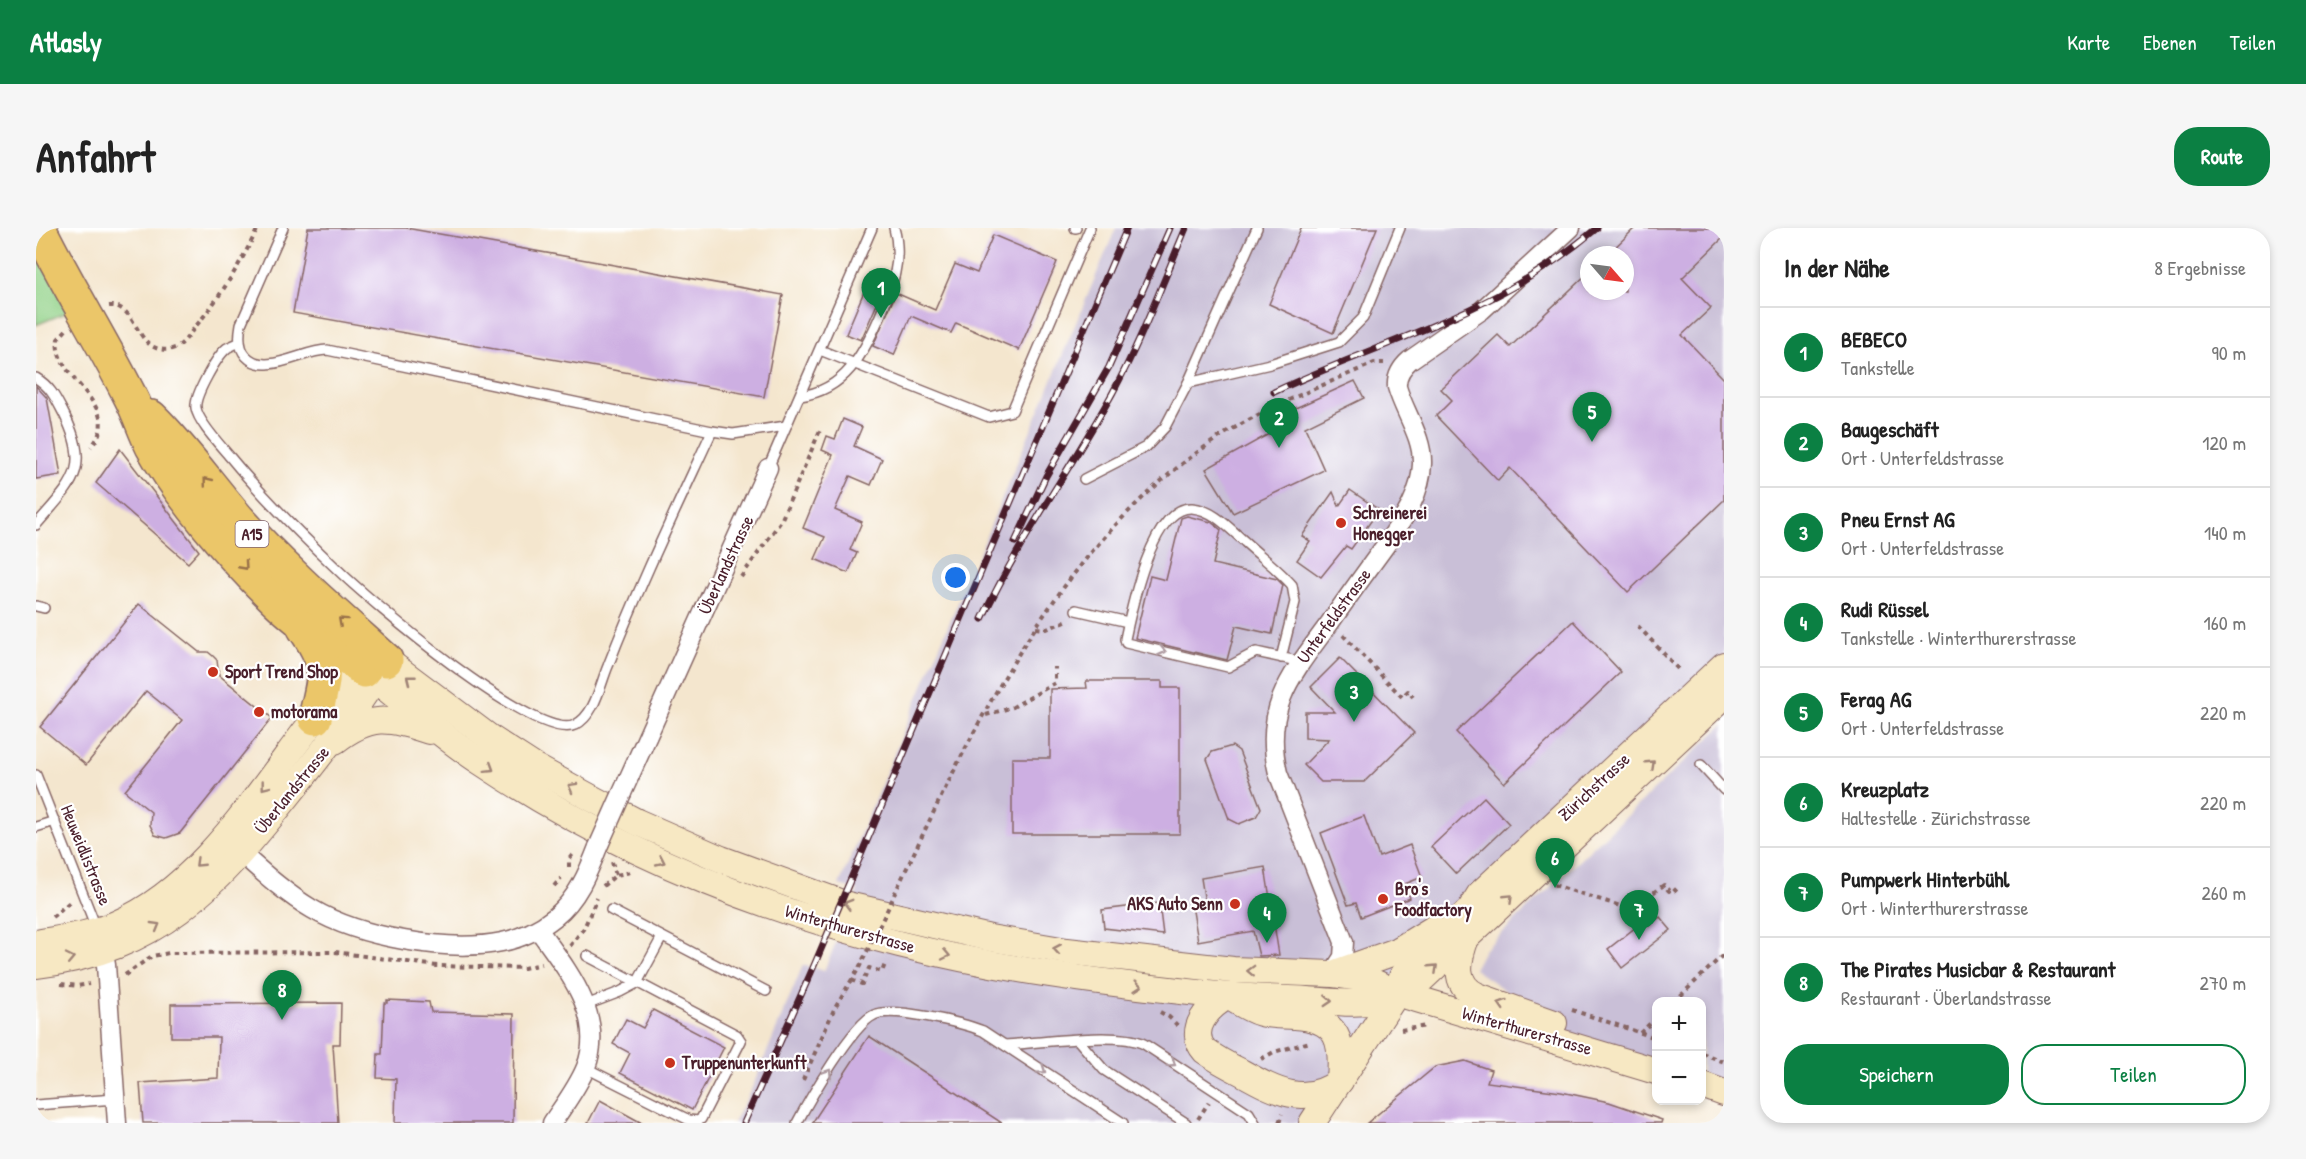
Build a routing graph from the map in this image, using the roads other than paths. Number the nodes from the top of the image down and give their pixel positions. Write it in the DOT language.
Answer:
graph roads {
  1 [pos="39,228"];
  2 [pos="283,228"];
  3 [pos="872,228"];
  4 [pos="894,228"];
  5 [pos="1090,228"];
  6 [pos="1257,228"];
  7 [pos="1400,228"];
  8 [pos="1571,228"];
  9 [pos="240,343"];
  10 [pos="820,350"];
  11 [pos="855,364"];
  12 [pos="36,378"];
  13 [pos="1188,383"];
  14 [pos="130,396"];
  15 [pos="800,396"];
  16 [pos="786,426"];
  17 [pos="712,431"];
  18 [pos="768,468"];
  19 [pos="1084,479"];
  20 [pos="36,525"];
  21 [pos="1076,610"];
  22 [pos="300,622"];
  23 [pos="1128,622"];
  24 [pos="1281,657"];
  25 [pos="1302,662"];
  26 [pos="1724,664"];
  27 [pos="375,670"];
  28 [pos="1724,696"];
  29 [pos="321,733"];
  30 [pos="441,735"];
  31 [pos="1701,765"];
  32 [pos="36,775"];
  33 [pos="1724,789"];
  34 [pos="55,821"];
  35 [pos="36,827"];
  36 [pos="232,845"];
  37 [pos="1480,894"];
  38 [pos="611,910"];
  39 [pos="538,928"];
  40 [pos="662,937"];
  41 [pos="1466,938"];
  42 [pos="100,940"];
  43 [pos="36,943"];
  44 [pos="587,956"];
  45 [pos="36,965"];
  46 [pos="1332,974"];
  47 [pos="637,983"];
  48 [pos="766,991"];
  49 [pos="1397,993"];
  50 [pos="1228,996"];
  51 [pos="586,1005"];
  52 [pos="1078,1040"];
  53 [pos="1005,1045"];
  54 [pos="1591,1049"];
  55 [pos="586,1068"];
  56 [pos="1652,1070"];
  57 [pos="1340,1081"];
  58 [pos="1706,1087"];
  59 [pos="1724,1093"];
  60 [pos="116,1099"];
  61 [pos="36,1105"];
  62 [pos="117,1123"];
  63 [pos="552,1123"];
  64 [pos="797,1123"];
  65 [pos="1123,1123"];
  66 [pos="1186,1123"];
  67 [pos="1255,1123"];
  68 [pos="1311,1123"];
  1 -- 14 [label="highway, A15"];
  2 -- 9 [label="lane"];
  3 -- 10 [label="lane"];
  4 -- 11 [label="lane"];
  5 -- 11 [label="lane"];
  6 -- 13 [label="lane"];
  7 -- 13 [label="lane"];
  8 -- 25 [label="street, Unterfeldstrasse"];
  9 -- 17 [label="lane"];
  9 -- 17 [label="lane"];
  10 -- 11 [label="lane"];
  10 -- 15 [label="lane"];
  11 -- 15 [label="lane"];
  12 -- 20 [label="lane"];
  13 -- 19 [label="lane"];
  14 -- 22 [label="highway, A15, one-way"];
  27 -- 14 [label="highway, A15, one-way"];
  15 -- 16 [label="lane"];
  16 -- 17 [label="lane"];
  16 -- 18 [label="lane"];
  18 -- 39 [label="street, Überlandstrasse, bridge"];
  21 -- 23 [label="lane"];
  22 -- 27 [label="highway, A15"];
  22 -- 29 [label="highway"];
  23 -- 24 [label="lane, one-way"];
  23 -- 24 [label="lane"];
  24 -- 25 [label="lane"];
  25 -- 46 [label="street, Unterfeldstrasse"];
  26 -- 37 [label="main road, Zürichstrasse"];
  27 -- 29 [label="main road, Überlandstrasse"];
  27 -- 30 [label="main road, Winterthurerstrasse"];
  46 -- 27 [label="main road, Winterthurerstrasse, one-way"];
  41 -- 28 [label="main road, Zürichstrasse, one-way"];
  29 -- 30 [label="main road"];
  29 -- 36 [label="main road, Überlandstrasse"];
  30 -- 50 [label="main road, Winterthurerstrasse, one-way"];
  31 -- 33 [label="lane"];
  32 -- 34 [label="lane, Heuweidlistrasse"];
  34 -- 35 [label="lane"];
  34 -- 42 [label="lane, Heuweidlistrasse"];
  36 -- 39 [label="street"];
  36 -- 42 [label="main road, Überlandstrasse"];
  37 -- 46 [label="main road"];
  37 -- 49 [label="main road, Zürichstrasse"];
  38 -- 40 [label="lane"];
  39 -- 51 [label="street"];
  40 -- 47 [label="lane"];
  40 -- 48 [label="lane"];
  49 -- 41 [label="main road, Zürichstrasse, one-way"];
  54 -- 41 [label="main road, one-way"];
  42 -- 43 [label="main road, Überlandstrasse"];
  45 -- 42 [label="main road, Überlandstrasse, one-way"];
  42 -- 60 [label="street"];
  44 -- 47 [label="lane"];
  46 -- 49 [label="main road, Winterthurerstrasse"];
  47 -- 51 [label="lane"];
  47 -- 55 [label="lane"];
  50 -- 49 [label="main road, Winterthurerstrasse, one-way"];
  49 -- 54 [label="main road, Winterthurerstrasse"];
  49 -- 57 [label="main road, Zürichstrasse"];
  50 -- 57 [label="main road"];
  50 -- 57 [label="main road"];
  51 -- 55 [label="street"];
  52 -- 53 [label="lane"];
  52 -- 66 [label="lane"];
  52 -- 67 [label="lane, one-way"];
  64 -- 53 [label="lane, one-way"];
  53 -- 65 [label="lane, one-way"];
  54 -- 56 [label="main road, Winterthurerstrasse"];
  55 -- 63 [label="street"];
  57 -- 68 [label="main road, Zürichstrasse"];
  58 -- 59 [label="main road"];
  60 -- 61 [label="lane"];
  60 -- 62 [label="street"];
}
